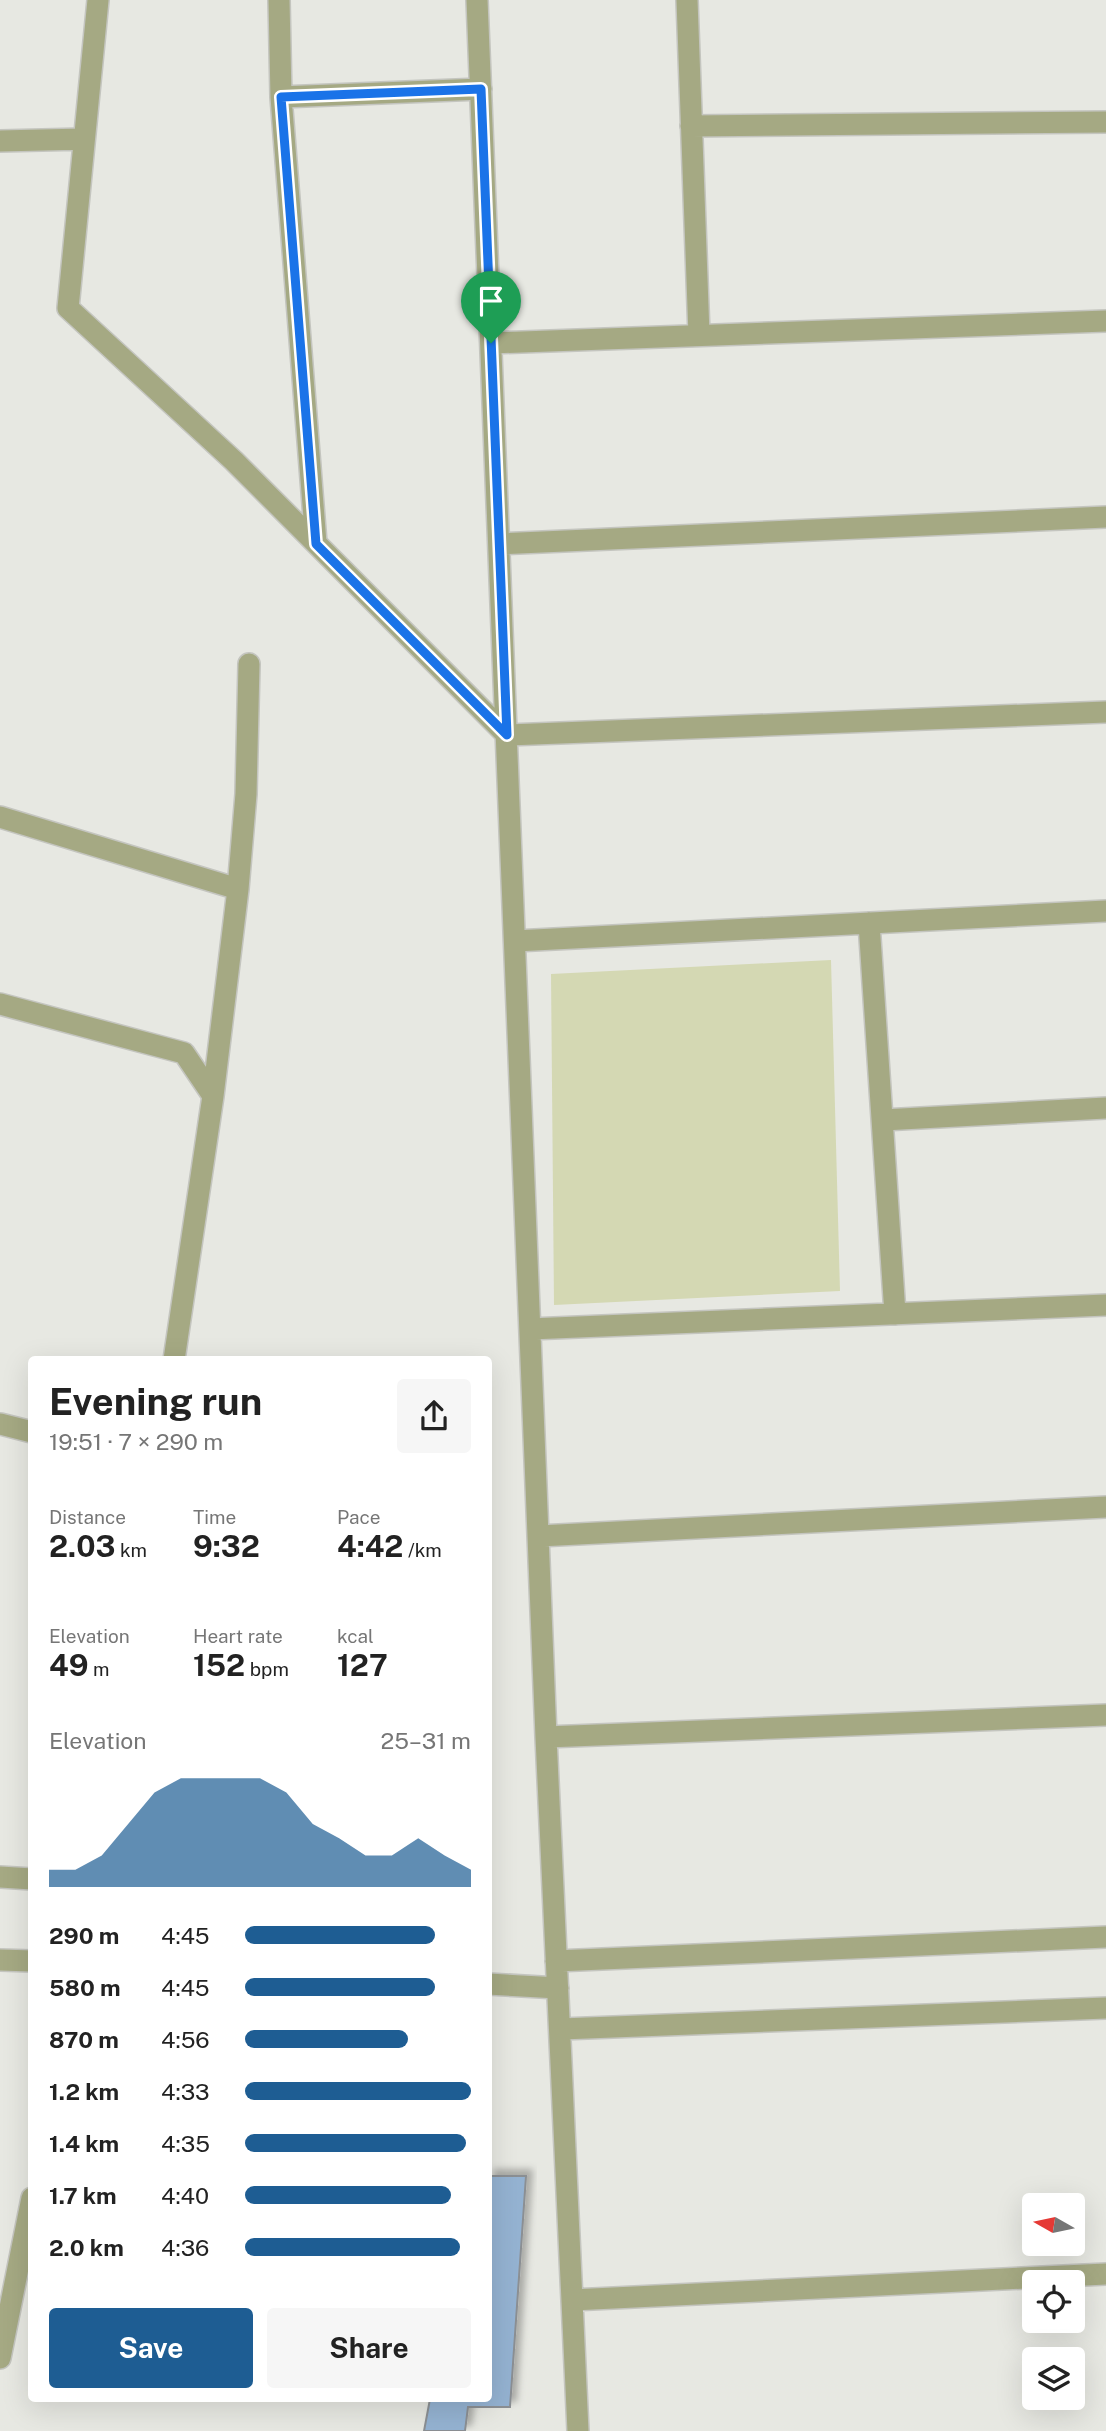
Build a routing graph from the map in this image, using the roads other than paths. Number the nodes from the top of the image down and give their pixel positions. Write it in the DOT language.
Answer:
graph roads {
  1 [pos="98,0"];
  2 [pos="279,0"];
  3 [pos="477,0"];
  4 [pos="687,0"];
  5 [pos="481,89"];
  6 [pos="281,97"];
  7 [pos="1106,121"];
  8 [pos="691,126"];
  9 [pos="84,139"];
  10 [pos="0,141"];
  11 [pos="1106,321"];
  12 [pos="699,335"];
  13 [pos="491,343"];
  14 [pos="1106,517"];
  15 [pos="316,544"];
  16 [pos="499,544"];
  17 [pos="249,664"];
  18 [pos="1106,712"];
  19 [pos="507,735"];
  20 [pos="0,817"];
  21 [pos="238,889"];
  22 [pos="1106,911"];
  23 [pos="869,923"];
  24 [pos="515,942"];
  25 [pos="0,1004"];
  26 [pos="213,1096"];
  27 [pos="1106,1108"];
  28 [pos="883,1120"];
  29 [pos="1106,1306"];
  30 [pos="895,1314"];
  31 [pos="530,1329"];
  32 [pos="175,1356"];
  33 [pos="0,1423"];
  34 [pos="28,1431"];
  35 [pos="1106,1507"];
  36 [pos="538,1536"];
  37 [pos="1106,1716"];
  38 [pos="546,1737"];
  39 [pos="0,1877"];
  40 [pos="28,1878"];
  41 [pos="1106,1937"];
  42 [pos="0,1960"];
  43 [pos="28,1961"];
  44 [pos="556,1961"];
  45 [pos="492,1984"];
  46 [pos="558,1988"];
  47 [pos="1106,2008"];
  48 [pos="561,2029"];
  49 [pos="28,2218"];
  50 [pos="1106,2274"];
  51 [pos="572,2300"];
  52 [pos="0,2358"];
  53 [pos="578,2431"];
  1 -- 9 [label="street"];
  2 -- 6 [label="street"];
  3 -- 5 [label="street"];
  4 -- 8 [label="street"];
  5 -- 6 [label="street"];
  5 -- 13 [label="street"];
  6 -- 15 [label="street"];
  7 -- 8 [label="street"];
  8 -- 12 [label="street"];
  9 -- 10 [label="street"];
  9 -- 15 [label="street"];
  11 -- 12 [label="street"];
  12 -- 13 [label="street"];
  13 -- 16 [label="street"];
  14 -- 16 [label="street"];
  15 -- 19 [label="street"];
  16 -- 19 [label="street"];
  17 -- 21 [label="street"];
  18 -- 19 [label="street"];
  19 -- 24 [label="street"];
  20 -- 21 [label="street"];
  21 -- 26 [label="street"];
  22 -- 23 [label="street"];
  23 -- 24 [label="street"];
  23 -- 28 [label="street"];
  24 -- 31 [label="street"];
  25 -- 26 [label="street"];
  26 -- 32 [label="street"];
  27 -- 28 [label="street"];
  28 -- 30 [label="street"];
  29 -- 30 [label="street"];
  30 -- 31 [label="street"];
  31 -- 36 [label="street"];
  33 -- 34 [label="street"];
  35 -- 36 [label="street"];
  36 -- 38 [label="street"];
  37 -- 38 [label="street"];
  38 -- 44 [label="street"];
  39 -- 40 [label="street"];
  41 -- 44 [label="street"];
  42 -- 43 [label="street"];
  44 -- 46 [label="street"];
  45 -- 46 [label="street"];
  46 -- 48 [label="street"];
  47 -- 48 [label="street"];
  48 -- 51 [label="street"];
  49 -- 52 [label="street"];
  50 -- 51 [label="street"];
  51 -- 53 [label="street"];
}
